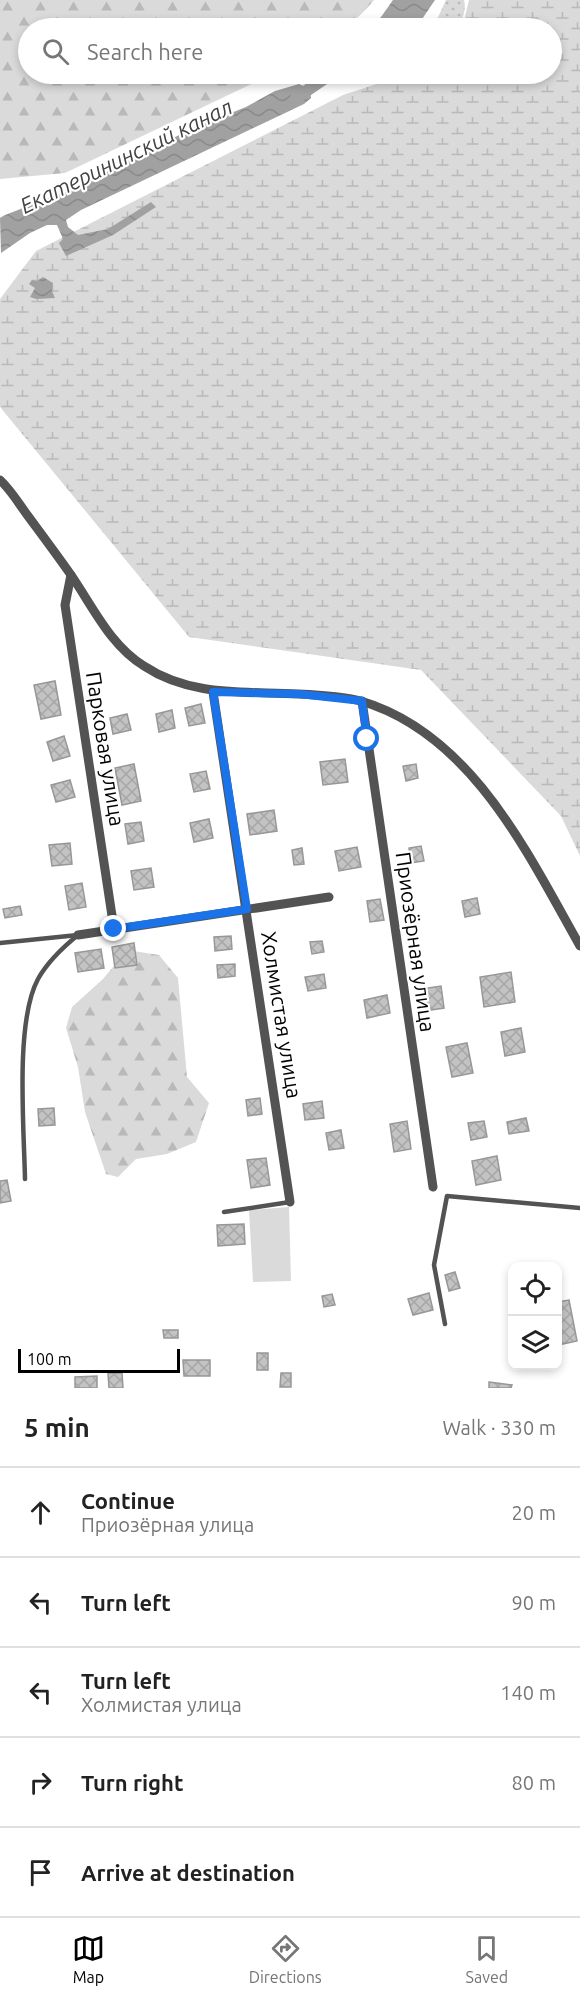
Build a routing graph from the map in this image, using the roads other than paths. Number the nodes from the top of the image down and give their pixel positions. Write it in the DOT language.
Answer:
graph roads {
  1 [pos="0,480"];
  2 [pos="71,575"];
  3 [pos="213,692"];
  4 [pos="362,701"];
  5 [pos="329,897"];
  6 [pos="247,909"];
  7 [pos="114,929"];
  8 [pos="78,935"];
  9 [pos="0,943"];
  10 [pos="580,946"];
  11 [pos="25,1179"];
  12 [pos="433,1187"];
  13 [pos="291,1202"];
  14 [pos="580,1208"];
  15 [pos="224,1212"];
  16 [pos="445,1324"];
  1 -- 2 [label="street"];
  2 -- 3 [label="street"];
  2 -- 7 [label="street, Парковая улица"];
  3 -- 4 [label="street"];
  3 -- 6 [label="street, Холмистая улица"];
  4 -- 10 [label="street"];
  4 -- 12 [label="street, Приозёрная улица"];
  5 -- 6 [label="street"];
  6 -- 7 [label="street"];
  6 -- 13 [label="street, Холмистая улица"];
  7 -- 8 [label="street"];
  8 -- 9 [label="lane"];
  8 -- 11 [label="lane"];
  13 -- 15 [label="lane"];
  14 -- 16 [label="lane"];
}
